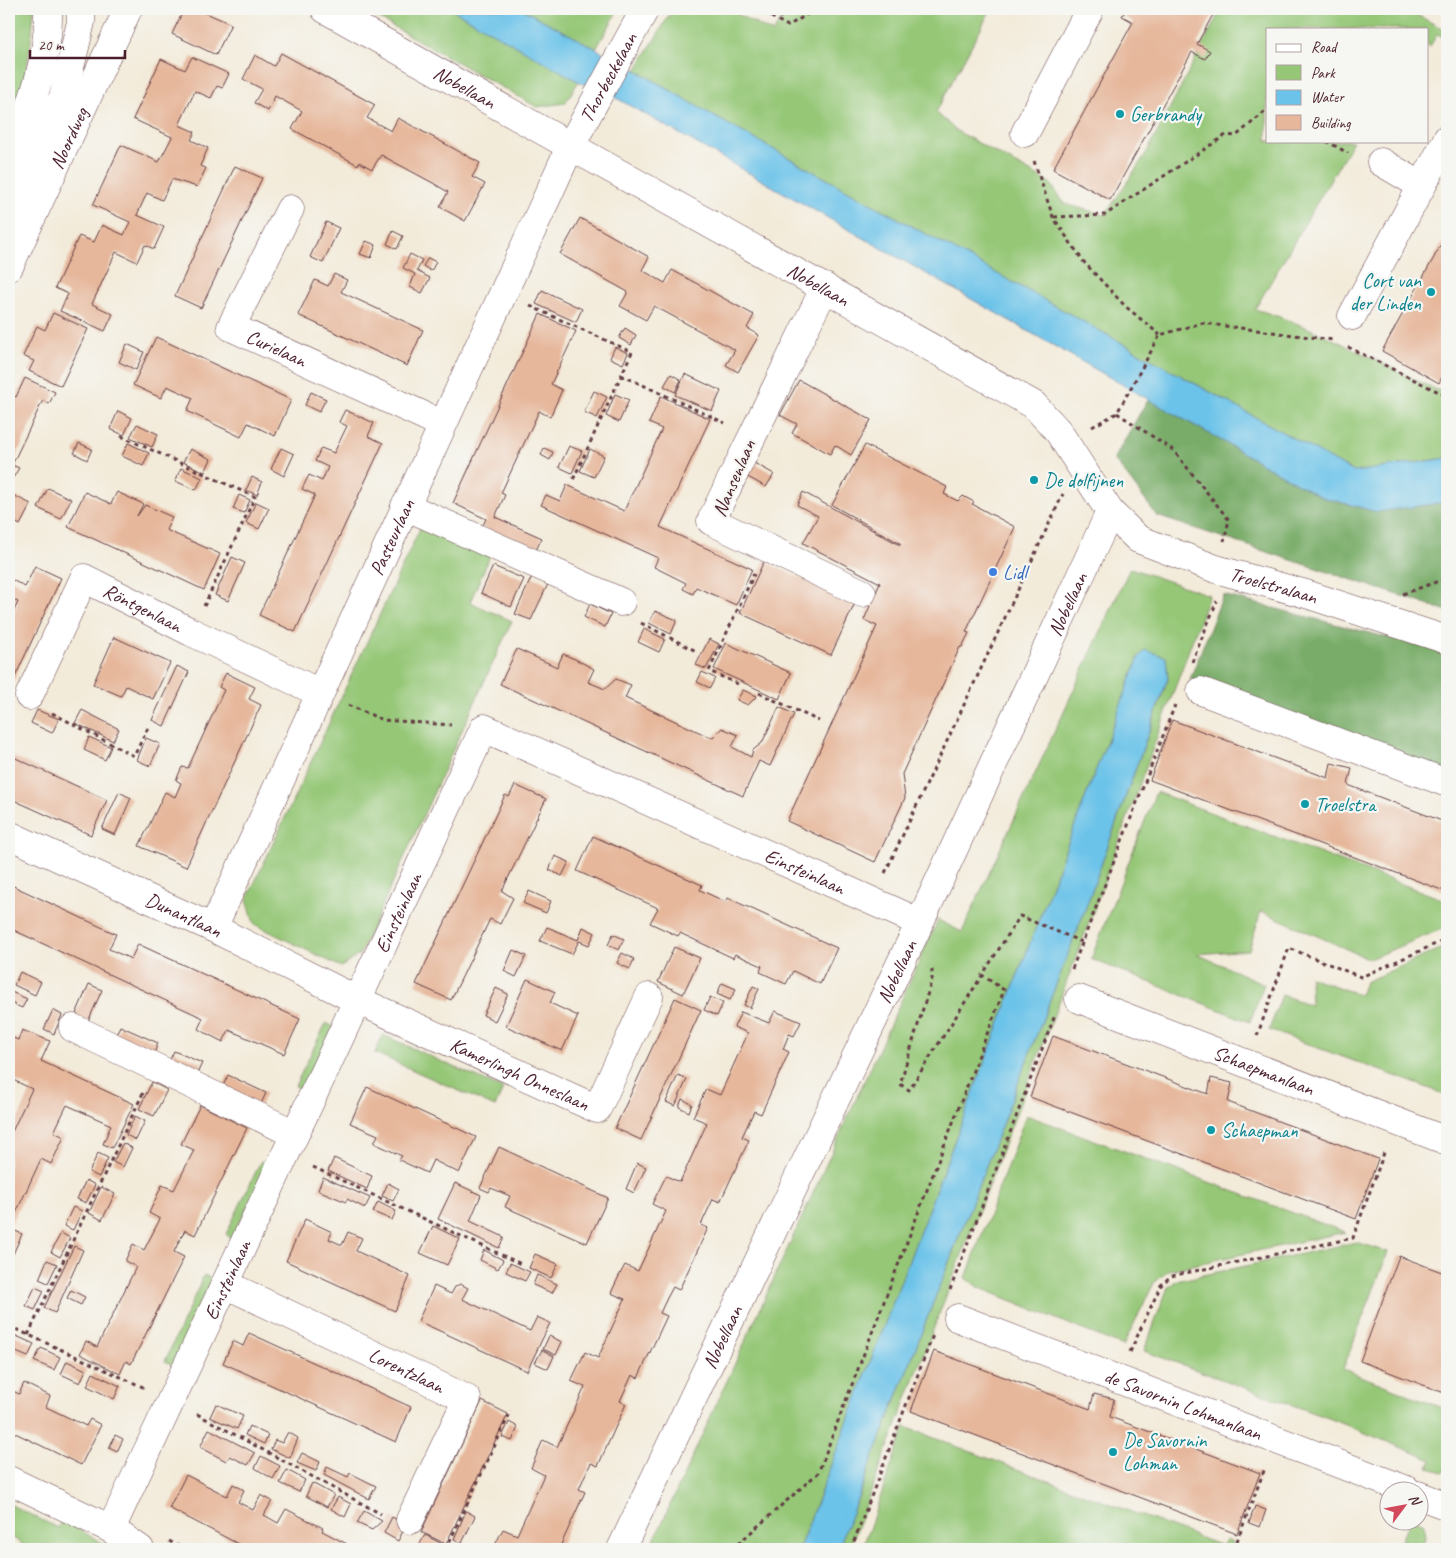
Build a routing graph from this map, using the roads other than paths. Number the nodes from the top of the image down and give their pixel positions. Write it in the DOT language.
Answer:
graph roads {
  1 [pos="48,9"];
  2 [pos="81,9"];
  3 [pos="128,9"];
  4 [pos="326,9"];
  5 [pos="645,9"];
  6 [pos="1090,9"];
  7 [pos="1025,133"];
  8 [pos="1447,139"];
  9 [pos="570,147"];
  10 [pos="1381,162"];
  11 [pos="9,164"];
  12 [pos="1422,186"];
  13 [pos="290,209"];
  14 [pos="9,232"];
  15 [pos="9,267"];
  16 [pos="825,287"];
  17 [pos="1352,316"];
  18 [pos="442,424"];
  19 [pos="405,506"];
  20 [pos="1110,512"];
  21 [pos="862,593"];
  22 [pos="621,602"];
  23 [pos="1447,640"];
  24 [pos="320,693"];
  25 [pos="1189,694"];
  26 [pos="29,696"];
  27 [pos="1447,783"];
  28 [pos="9,835"];
  29 [pos="213,928"];
  30 [pos="916,929"];
  31 [pos="1074,988"];
  32 [pos="649,998"];
  33 [pos="357,1000"];
  34 [pos="73,1028"];
  35 [pos="1447,1140"];
  36 [pos="290,1144"];
  37 [pos="225,1284"];
  38 [pos="947,1322"];
  39 [pos="9,1480"];
  40 [pos="1381,1480"];
  41 [pos="1428,1499"];
  42 [pos="1447,1506"];
  43 [pos="410,1520"];
  44 [pos="111,1528"];
  45 [pos="140,1549"];
  46 [pos="621,1549"];
  1 -- 11 [label="street"];
  2 -- 14 [label="street, Noordweg"];
  3 -- 15 [label="street, Noordweg"];
  4 -- 9 [label="street, Nobellaan"];
  5 -- 9 [label="street, Thorbeckelaan"];
  6 -- 7 [label="street"];
  8 -- 12 [label="street"];
  9 -- 16 [label="street, Nobellaan"];
  9 -- 18 [label="street, Pasteurlaan"];
  10 -- 12 [label="street"];
  12 -- 17 [label="street"];
  13 -- 18 [label="street, Curielaan"];
  16 -- 20 [label="street, Nobellaan"];
  16 -- 21 [label="street, Nansenlaan"];
  18 -- 19 [label="street, Pasteurlaan"];
  19 -- 22 [label="street"];
  19 -- 24 [label="street, Pasteurlaan"];
  20 -- 23 [label="street, Troelstralaan"];
  20 -- 30 [label="street, Nobellaan"];
  24 -- 26 [label="street, Röntgenlaan"];
  24 -- 29 [label="street, Pasteurlaan"];
  25 -- 27 [label="street"];
  28 -- 29 [label="street, Dunantlaan"];
  29 -- 33 [label="street, Dunantlaan"];
  30 -- 33 [label="street, Einsteinlaan"];
  30 -- 46 [label="street, Nobellaan"];
  31 -- 35 [label="street, Schaepmanlaan"];
  32 -- 33 [label="street, Kamerlingh Onneslaan"];
  33 -- 36 [label="street, Einsteinlaan"];
  34 -- 36 [label="street"];
  36 -- 37 [label="street, Einsteinlaan"];
  37 -- 43 [label="street, Lorentzlaan"];
  37 -- 44 [label="street, Einsteinlaan"];
  38 -- 40 [label="street, de Savornin Lohmanlaan"];
  39 -- 44 [label="street"];
  41 -- 42 [label="street"];
  44 -- 45 [label="street"];
}
